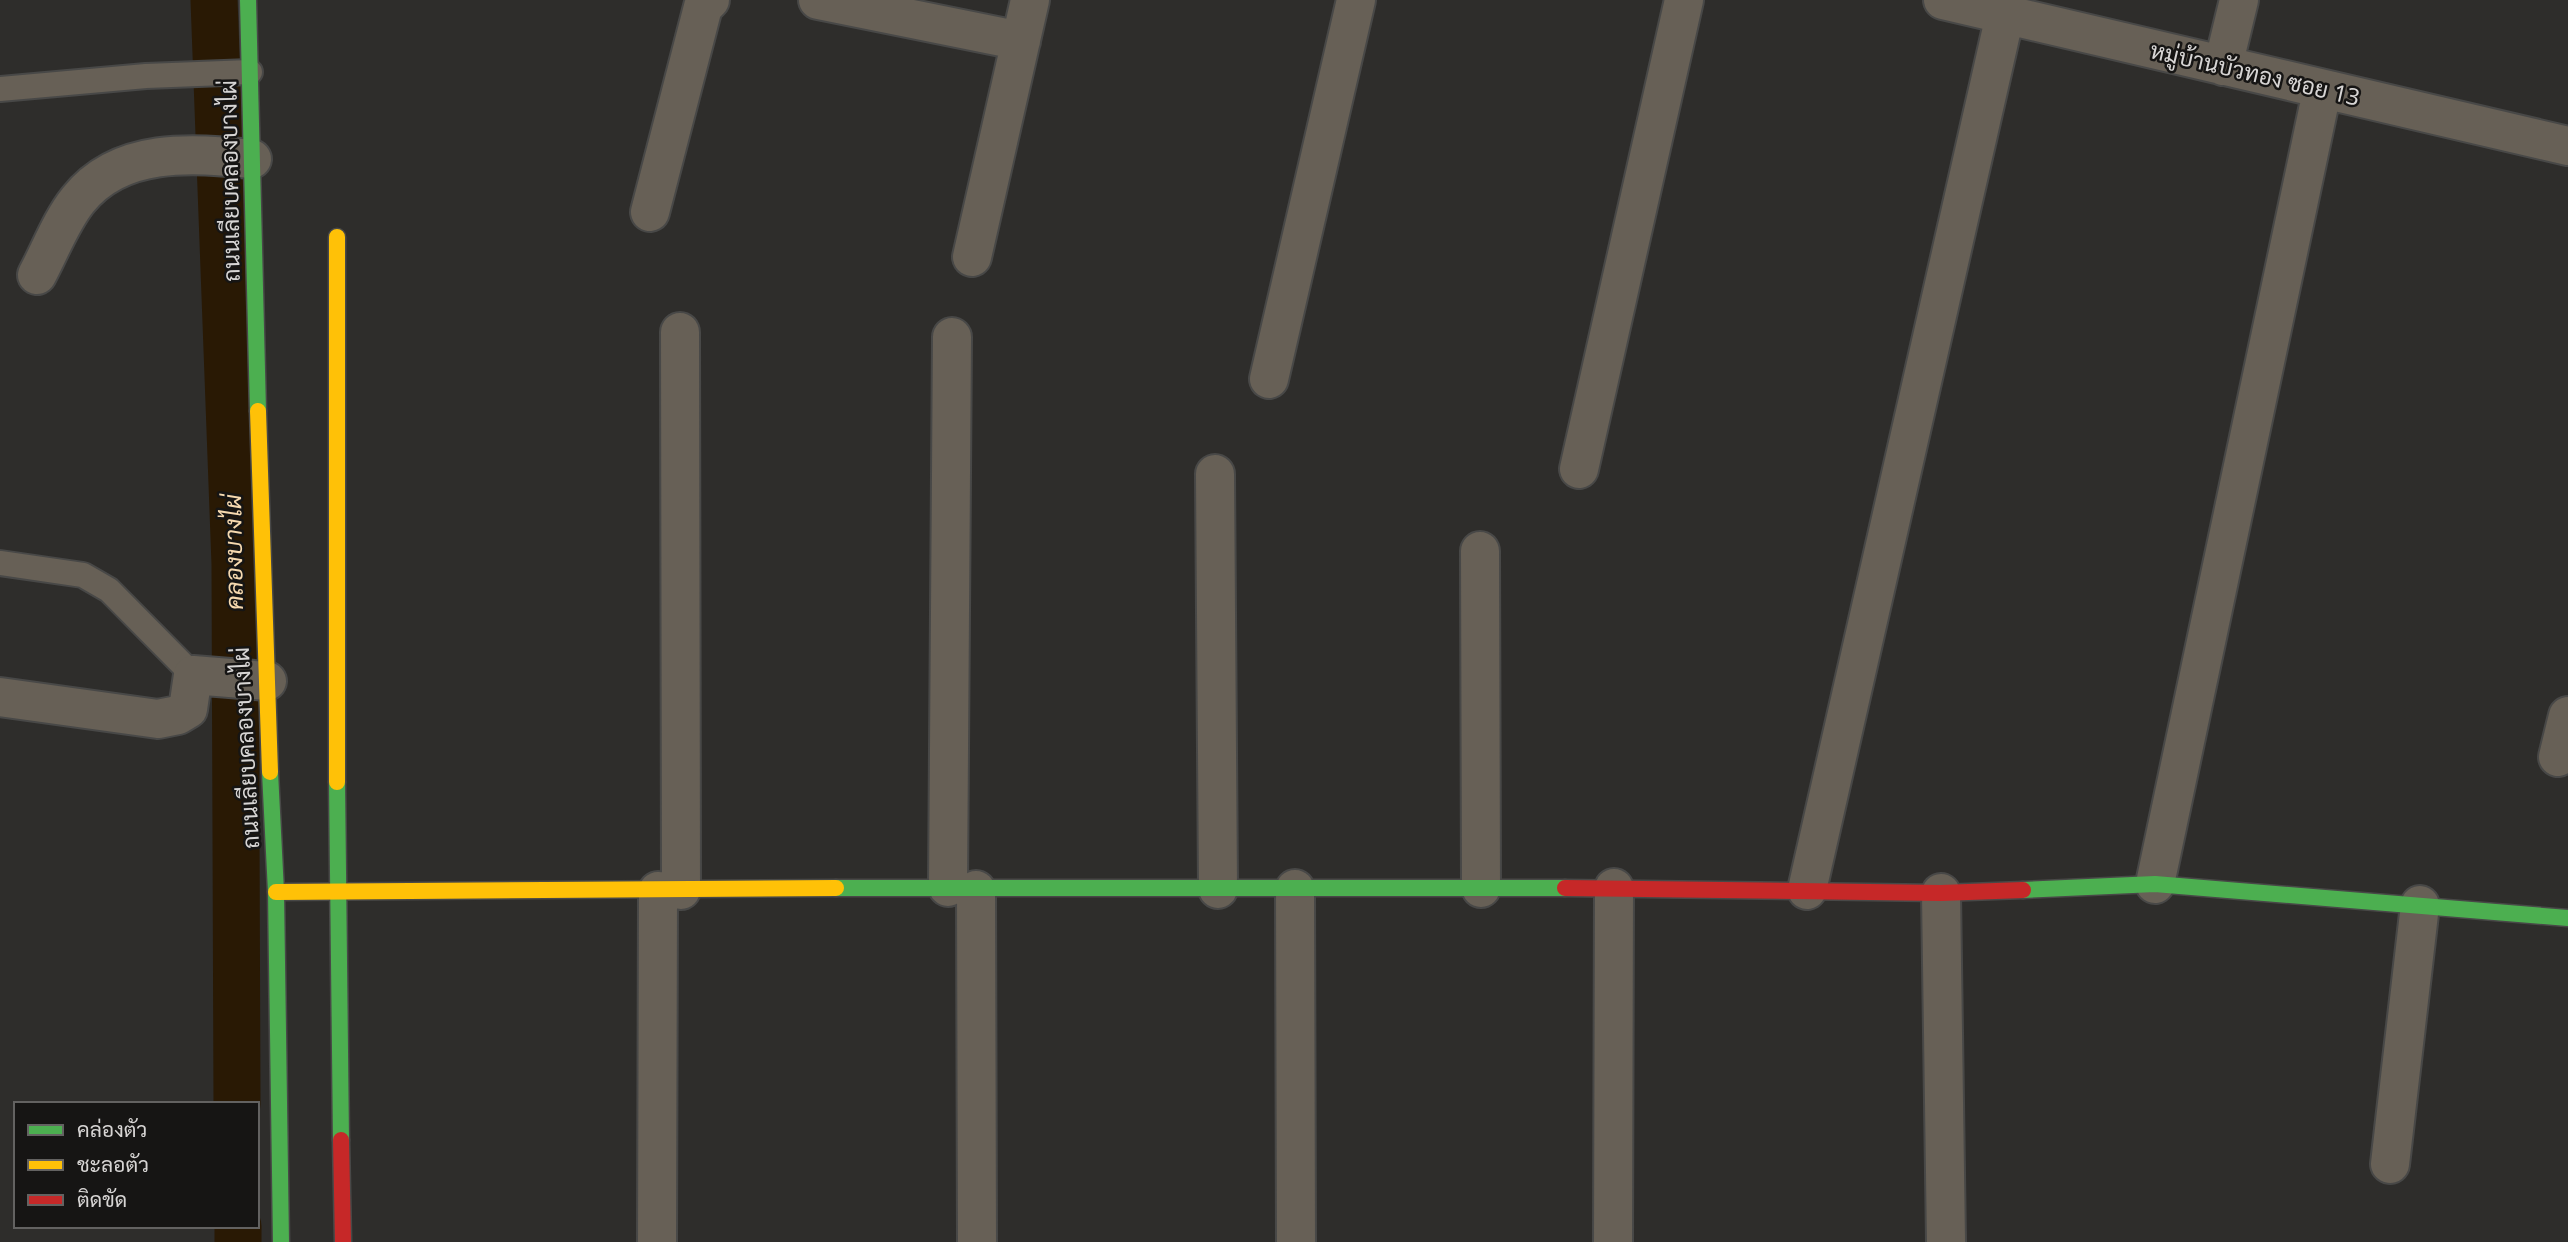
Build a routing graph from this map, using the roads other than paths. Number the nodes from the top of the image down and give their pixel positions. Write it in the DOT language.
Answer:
graph roads {
  1 [pos="248,0"];
  2 [pos="710,0"];
  3 [pos="818,0"];
  4 [pos="1030,0"];
  5 [pos="1356,0"];
  6 [pos="1684,0"];
  7 [pos="1943,0"];
  8 [pos="2239,0"];
  9 [pos="2005,15"];
  10 [pos="1021,41"];
  11 [pos="2223,66"];
  12 [pos="250,72"];
  13 [pos="0,89"];
  14 [pos="2322,91"];
  15 [pos="2568,146"];
  16 [pos="240,158"];
  17 [pos="650,212"];
  18 [pos="337,237"];
  19 [pos="972,257"];
  20 [pos="37,275"];
  21 [pos="680,332"];
  22 [pos="952,337"];
  23 [pos="1269,379"];
  24 [pos="1579,469"];
  25 [pos="1215,474"];
  26 [pos="1480,551"];
  27 [pos="0,563"];
  28 [pos="227,679"];
  29 [pos="0,697"];
  30 [pos="2568,716"];
  31 [pos="2558,757"];
  32 [pos="2155,884"];
  33 [pos="962,888"];
  34 [pos="1481,888"];
  35 [pos="1614,888"];
  36 [pos="1218,889"];
  37 [pos="1295,889"];
  38 [pos="670,890"];
  39 [pos="1807,890"];
  40 [pos="276,892"];
  41 [pos="337,892"];
  42 [pos="1941,893"];
  43 [pos="2420,905"];
  44 [pos="2568,918"];
  45 [pos="2390,1164"];
  46 [pos="281,1242"];
  47 [pos="343,1242"];
  48 [pos="657,1242"];
  49 [pos="977,1242"];
  50 [pos="1296,1242"];
  51 [pos="1613,1242"];
  52 [pos="1946,1242"];
  1 -- 12 [label="street, ถนนเลียบคลองบางไผ่"];
  2 -- 17 [label="street"];
  3 -- 10 [label="street"];
  4 -- 10 [label="street"];
  5 -- 23 [label="street"];
  6 -- 24 [label="street"];
  7 -- 9 [label="street, หมู่บ้านบัวทอง ซอย 13"];
  8 -- 11 [label="street"];
  9 -- 11 [label="street, หมู่บ้านบัวทอง ซอย 13"];
  9 -- 39 [label="street"];
  10 -- 19 [label="street"];
  11 -- 14 [label="street, หมู่บ้านบัวทอง ซอย 13"];
  12 -- 13 [label="lane"];
  12 -- 16 [label="street, ถนนเลียบคลองบางไผ่"];
  14 -- 15 [label="street, หมู่บ้านบัวทอง ซอย 13"];
  14 -- 32 [label="street"];
  16 -- 20 [label="street"];
  16 -- 28 [label="street, ถนนเลียบคลองบางไผ่"];
  18 -- 41 [label="street"];
  21 -- 38 [label="street"];
  22 -- 33 [label="street"];
  25 -- 36 [label="street"];
  26 -- 34 [label="street"];
  27 -- 28 [label="lane"];
  28 -- 29 [label="street"];
  28 -- 40 [label="street, ถนนเลียบคลองบางไผ่"];
  30 -- 31 [label="street"];
  32 -- 42 [label="street"];
  32 -- 43 [label="street"];
  33 -- 36 [label="street"];
  33 -- 38 [label="street"];
  33 -- 49 [label="street"];
  34 -- 35 [label="street"];
  34 -- 37 [label="street"];
  35 -- 39 [label="street"];
  35 -- 51 [label="street"];
  36 -- 37 [label="street"];
  37 -- 50 [label="street"];
  38 -- 41 [label="street"];
  38 -- 48 [label="street"];
  39 -- 42 [label="street"];
  40 -- 41 [label="street"];
  40 -- 46 [label="street, ถนนเลียบคลองบางไผ่"];
  41 -- 47 [label="street"];
  42 -- 52 [label="street"];
  43 -- 44 [label="street"];
  43 -- 45 [label="street"];
}
